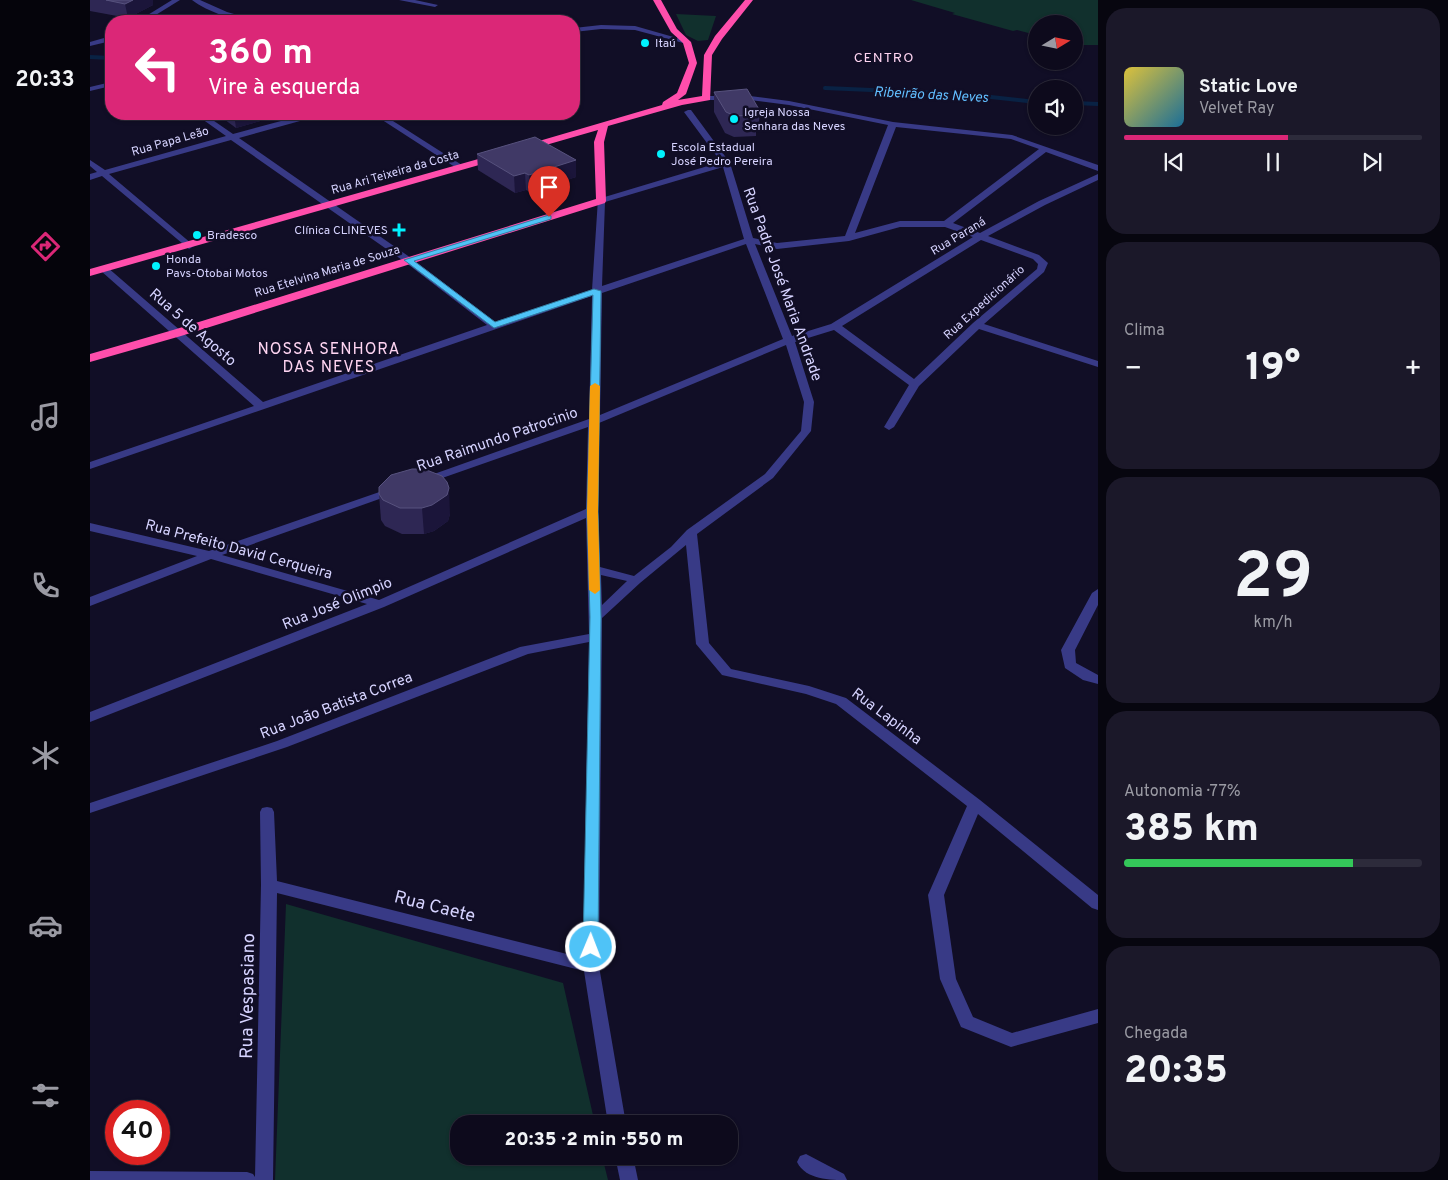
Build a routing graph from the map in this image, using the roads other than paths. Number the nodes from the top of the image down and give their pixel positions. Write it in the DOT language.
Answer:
graph roads {
  1 [pos="177,0"];
  2 [pos="195,0"];
  3 [pos="402,0"];
  4 [pos="657,0"];
  5 [pos="749,0"];
  6 [pos="435,5"];
  7 [pos="151,15"];
  8 [pos="229,15"];
  9 [pos="580,29"];
  10 [pos="105,42"];
  11 [pos="688,42"];
  12 [pos="90,44"];
  13 [pos="105,85"];
  14 [pos="90,89"];
  15 [pos="681,94"];
  16 [pos="706,98"];
  17 [pos="660,108"];
  18 [pos="688,112"];
  19 [pos="208,120"];
  20 [pos="292,120"];
  21 [pos="387,120"];
  22 [pos="893,124"];
  23 [pos="604,125"];
  24 [pos="232,136"];
  25 [pos="563,137"];
  26 [pos="599,142"];
  27 [pos="1046,148"];
  28 [pos="90,162"];
  29 [pos="726,163"];
  30 [pos="461,167"];
  31 [pos="1098,168"];
  32 [pos="105,173"];
  33 [pos="1098,176"];
  34 [pos="90,177"];
  35 [pos="601,201"];
  36 [pos="330,206"];
  37 [pos="946,224"];
  38 [pos="980,237"];
  39 [pos="848,238"];
  40 [pos="749,240"];
  41 [pos="189,246"];
  42 [pos="408,260"];
  43 [pos="104,269"];
  44 [pos="90,273"];
  45 [pos="597,291"];
  46 [pos="976,325"];
  47 [pos="494,326"];
  48 [pos="835,326"];
  49 [pos="177,333"];
  50 [pos="789,340"];
  51 [pos="90,358"];
  52 [pos="1098,364"];
  53 [pos="915,384"];
  54 [pos="262,407"];
  55 [pos="594,421"];
  56 [pos="889,427"];
  57 [pos="90,466"];
  58 [pos="592,512"];
  59 [pos="90,527"];
  60 [pos="691,533"];
  61 [pos="210,555"];
  62 [pos="594,569"];
  63 [pos="636,580"];
  64 [pos="1098,593"];
  65 [pos="90,602"];
  66 [pos="380,604"];
  67 [pos="596,617"];
  68 [pos="595,637"];
  69 [pos="1098,680"];
  70 [pos="90,717"];
  71 [pos="975,804"];
  72 [pos="90,808"];
  73 [pos="267,812"];
  74 [pos="269,885"];
  75 [pos="1098,904"];
  76 [pos="590,966"];
  77 [pos="1098,1016"];
  78 [pos="615,1115"];
  79 [pos="806,1162"];
  80 [pos="626,1165"];
  81 [pos="90,1179"];
  82 [pos="247,1180"];
  83 [pos="264,1180"];
  84 [pos="629,1180"];
  85 [pos="838,1180"];
  1 -- 7 [label="street"];
  2 -- 8 [label="street"];
  3 -- 6 [label="street"];
  4 -- 11 [label="highway"];
  5 -- 16 [label="highway"];
  9 -- 11 [label="street"];
  10 -- 12 [label="street"];
  11 -- 15 [label="highway"];
  13 -- 14 [label="street"];
  15 -- 16 [label="highway"];
  15 -- 17 [label="highway"];
  16 -- 17 [label="highway, Rua Ari Teixeira da Costa"];
  16 -- 22 [label="street"];
  17 -- 23 [label="highway, Rua Ari Teixeira da Costa"];
  18 -- 29 [label="street, Rua Padre José Maria Andrade"];
  19 -- 24 [label="street"];
  20 -- 24 [label="street, Rua Papa Leão"];
  21 -- 30 [label="street"];
  22 -- 27 [label="street"];
  22 -- 39 [label="street"];
  23 -- 25 [label="highway, Rua Ari Teixeira da Costa"];
  23 -- 26 [label="highway"];
  24 -- 32 [label="street, Rua Papa Leão"];
  24 -- 36 [label="street"];
  25 -- 26 [label="highway"];
  25 -- 30 [label="highway, Rua Ari Teixeira da Costa"];
  26 -- 35 [label="highway"];
  27 -- 31 [label="street"];
  27 -- 37 [label="street"];
  28 -- 32 [label="street"];
  29 -- 35 [label="street"];
  29 -- 40 [label="street, Rua Padre José Maria Andrade"];
  30 -- 36 [label="highway, Rua Ari Teixeira da Costa"];
  32 -- 34 [label="street, Rua Papa Leão"];
  32 -- 41 [label="street"];
  33 -- 38 [label="street, Rua Paraná"];
  35 -- 42 [label="highway, Rua Etelvina Maria de Souza"];
  35 -- 45 [label="street"];
  36 -- 41 [label="highway, Rua Ari Teixeira da Costa"];
  36 -- 42 [label="street"];
  37 -- 38 [label="street, Rua Expedicionário"];
  37 -- 39 [label="street, Rua Expedicionário"];
  38 -- 46 [label="street, Rua Expedicionário"];
  38 -- 48 [label="street, Rua Paraná"];
  39 -- 40 [label="street, Rua Expedicionário"];
  40 -- 45 [label="street"];
  40 -- 50 [label="street, Rua Padre José Maria Andrade"];
  41 -- 43 [label="highway, Rua Ari Teixeira da Costa"];
  42 -- 47 [label="street"];
  42 -- 49 [label="highway, Rua Etelvina Maria de Souza"];
  43 -- 44 [label="highway, Rua Ari Teixeira da Costa"];
  43 -- 49 [label="street, Rua 5 de Agosto"];
  45 -- 47 [label="street"];
  45 -- 55 [label="street"];
  46 -- 52 [label="street"];
  46 -- 53 [label="street, Rua Expedicionário"];
  47 -- 54 [label="street"];
  48 -- 50 [label="street, Rua Paraná"];
  48 -- 53 [label="street"];
  49 -- 51 [label="highway, Rua Etelvina Maria de Souza"];
  49 -- 54 [label="street, Rua 5 de Agosto"];
  50 -- 55 [label="street, Rua Raimundo Patrocinio"];
  50 -- 60 [label="street, Rua Padre José Maria Andrade"];
  53 -- 56 [label="street, Rua Expedicionário"];
  54 -- 57 [label="street"];
  55 -- 58 [label="street"];
  55 -- 61 [label="street, Rua Raimundo Patrocinio"];
  58 -- 62 [label="street"];
  58 -- 66 [label="street, Rua José Olimpio"];
  59 -- 61 [label="street, Rua Prefeito David Cerqueira"];
  60 -- 63 [label="street, Rua Padre José Maria Andrade"];
  60 -- 71 [label="street, Rua Lapinha"];
  61 -- 65 [label="street, Rua Raimundo Patrocinio"];
  61 -- 66 [label="street, Rua Prefeito David Cerqueira"];
  62 -- 63 [label="street"];
  62 -- 67 [label="street"];
  63 -- 67 [label="street, Rua Padre José Maria Andrade"];
  64 -- 69 [label="street"];
  66 -- 70 [label="street, Rua José Olimpio"];
  67 -- 68 [label="street"];
  68 -- 72 [label="street, Rua João Batista Correa"];
  68 -- 76 [label="street"];
  71 -- 75 [label="street, Rua Lapinha"];
  71 -- 77 [label="street"];
  73 -- 74 [label="street, Rua Vespasiano"];
  74 -- 76 [label="street, Rua Caete"];
  74 -- 83 [label="street, Rua Vespasiano"];
  76 -- 78 [label="street"];
  79 -- 85 [label="street"];
  80 -- 84 [label="street"];
  81 -- 82 [label="street"];
}
